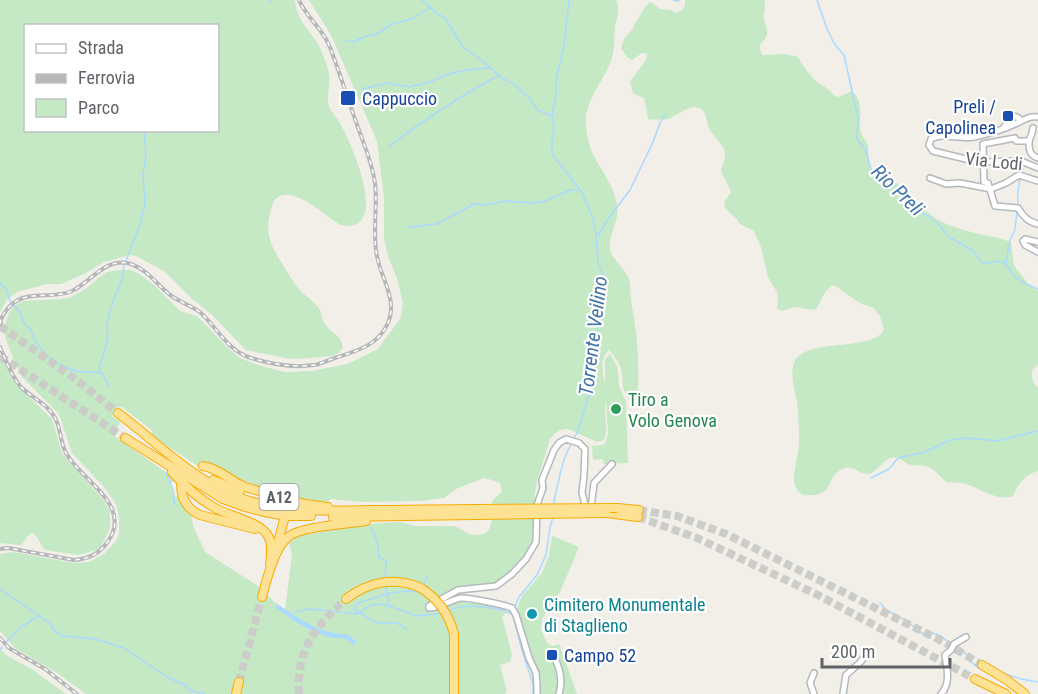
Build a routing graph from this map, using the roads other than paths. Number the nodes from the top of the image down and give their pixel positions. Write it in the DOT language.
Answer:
graph roads {
  1 [pos="1038,117"];
  2 [pos="1033,128"];
  3 [pos="1029,141"];
  4 [pos="1038,158"];
  5 [pos="984,163"];
  6 [pos="1038,168"];
  7 [pos="930,178"];
  8 [pos="1038,181"];
  9 [pos="991,189"];
  10 [pos="1038,224"];
  11 [pos="1038,242"];
  12 [pos="1038,252"];
  13 [pos="118,413"];
  14 [pos="124,438"];
  15 [pos="152,440"];
  16 [pos="164,462"];
  17 [pos="612,464"];
  18 [pos="202,466"];
  19 [pos="181,484"];
  20 [pos="274,501"];
  21 [pos="361,511"];
  22 [pos="476,512"];
  23 [pos="639,514"];
  24 [pos="390,516"];
  25 [pos="284,520"];
  26 [pos="272,557"];
  27 [pos="262,597"];
  28 [pos="346,599"];
  29 [pos="966,637"];
  30 [pos="867,651"];
  31 [pos="553,656"];
  32 [pos="982,665"];
  33 [pos="814,673"];
  34 [pos="975,679"];
  35 [pos="239,682"];
  36 [pos="236,694"];
  37 [pos="454,694"];
  38 [pos="537,694"];
  39 [pos="559,694"];
  40 [pos="814,694"];
  41 [pos="843,694"];
  42 [pos="941,694"];
  43 [pos="1006,694"];
  44 [pos="1025,694"];
  1 -- 5 [label="street, Via Lodi"];
  2 -- 3 [label="street"];
  3 -- 4 [label="street"];
  3 -- 5 [label="street"];
  5 -- 6 [label="street, Via Lodi"];
  5 -- 9 [label="street"];
  7 -- 9 [label="street"];
  8 -- 9 [label="street"];
  9 -- 10 [label="street"];
  11 -- 12 [label="street"];
  13 -- 15 [label="highway"];
  14 -- 16 [label="highway"];
  15 -- 20 [label="highway"];
  15 -- 21 [label="highway"];
  16 -- 24 [label="highway"];
  16 -- 26 [label="highway"];
  17 -- 38 [label="street"];
  18 -- 21 [label="highway, A12"];
  19 -- 26 [label="highway"];
  21 -- 22 [label="highway"];
  22 -- 23 [label="highway, bridge"];
  22 -- 24 [label="highway"];
  24 -- 26 [label="highway"];
  25 -- 26 [label="highway"];
  26 -- 27 [label="highway"];
  28 -- 37 [label="highway, bridge"];
  29 -- 42 [label="street"];
  30 -- 41 [label="street"];
  31 -- 39 [label="street"];
  32 -- 44 [label="highway"];
  33 -- 40 [label="street"];
  34 -- 43 [label="highway"];
  35 -- 36 [label="highway"];
}
